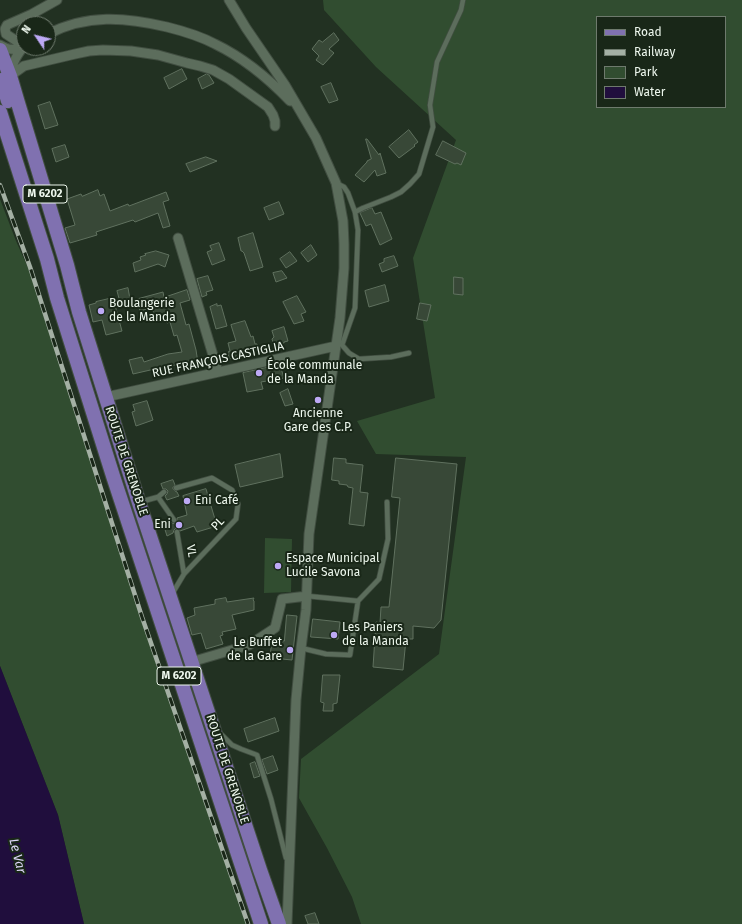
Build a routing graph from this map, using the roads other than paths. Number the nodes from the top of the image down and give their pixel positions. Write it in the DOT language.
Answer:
graph roads {
  1 [pos="57,0"];
  2 [pos="229,0"];
  3 [pos="463,0"];
  4 [pos="27,16"];
  5 [pos="16,21"];
  6 [pos="56,31"];
  7 [pos="16,41"];
  8 [pos="0,45"];
  9 [pos="0,50"];
  10 [pos="16,50"];
  11 [pos="263,52"];
  12 [pos="16,56"];
  13 [pos="253,67"];
  14 [pos="3,76"];
  15 [pos="0,112"];
  16 [pos="306,121"];
  17 [pos="275,126"];
  18 [pos="0,141"];
  19 [pos="336,183"];
  20 [pos="355,212"];
  21 [pos="178,238"];
  22 [pos="57,298"];
  23 [pos="339,346"];
  24 [pos="408,353"];
  25 [pos="218,372"];
  26 [pos="106,397"];
  27 [pos="176,488"];
  28 [pos="164,492"];
  29 [pos="158,497"];
  30 [pos="139,502"];
  31 [pos="387,502"];
  32 [pos="174,520"];
  33 [pos="178,532"];
  34 [pos="184,574"];
  35 [pos="307,596"];
  36 [pos="170,598"];
  37 [pos="358,601"];
  38 [pos="301,648"];
  39 [pos="191,662"];
  40 [pos="212,724"];
  41 [pos="289,868"];
  42 [pos="261,924"];
  43 [pos="279,924"];
  44 [pos="287,924"];
  1 -- 4 [label="street"];
  2 -- 11 [label="street"];
  3 -- 20 [label="lane"];
  5 -- 7 [label="street"];
  6 -- 13 [label="street"];
  8 -- 10 [label="street"];
  9 -- 14 [label="main road, M 6202"];
  11 -- 13 [label="street"];
  11 -- 16 [label="street"];
  12 -- 14 [label="street"];
  13 -- 16 [label="street"];
  14 -- 17 [label="street"];
  14 -- 26 [label="main road, ROUTE DE GRENOBLE / M 6202"];
  15 -- 22 [label="main road, ROUTE DE GRENOBLE / M 6202"];
  16 -- 19 [label="street"];
  18 -- 22 [label="main road, M 6202"];
  19 -- 20 [label="lane"];
  19 -- 23 [label="street"];
  20 -- 23 [label="lane"];
  21 -- 25 [label="street"];
  22 -- 42 [label="main road, ROUTE DE GRENOBLE / M 6202"];
  23 -- 24 [label="lane"];
  23 -- 25 [label="street, RUE FRANÇOIS CASTIGLIA"];
  23 -- 35 [label="street"];
  25 -- 26 [label="street, RUE FRANÇOIS CASTIGLIA"];
  26 -- 30 [label="main road, ROUTE DE GRENOBLE / M 6202"];
  27 -- 34 [label="lane, PL"];
  28 -- 29 [label="lane"];
  29 -- 30 [label="lane"];
  29 -- 32 [label="lane"];
  30 -- 36 [label="main road, ROUTE DE GRENOBLE / M 6202"];
  31 -- 37 [label="lane"];
  33 -- 34 [label="lane, VL"];
  34 -- 36 [label="lane, PL"];
  35 -- 37 [label="lane"];
  35 -- 38 [label="street"];
  35 -- 39 [label="street"];
  36 -- 39 [label="main road, ROUTE DE GRENOBLE / M 6202"];
  37 -- 38 [label="lane"];
  38 -- 41 [label="street"];
  39 -- 40 [label="main road, ROUTE DE GRENOBLE / M 6202"];
  40 -- 41 [label="lane"];
  40 -- 43 [label="main road, ROUTE DE GRENOBLE / M 6202"];
  41 -- 44 [label="street"];
}
